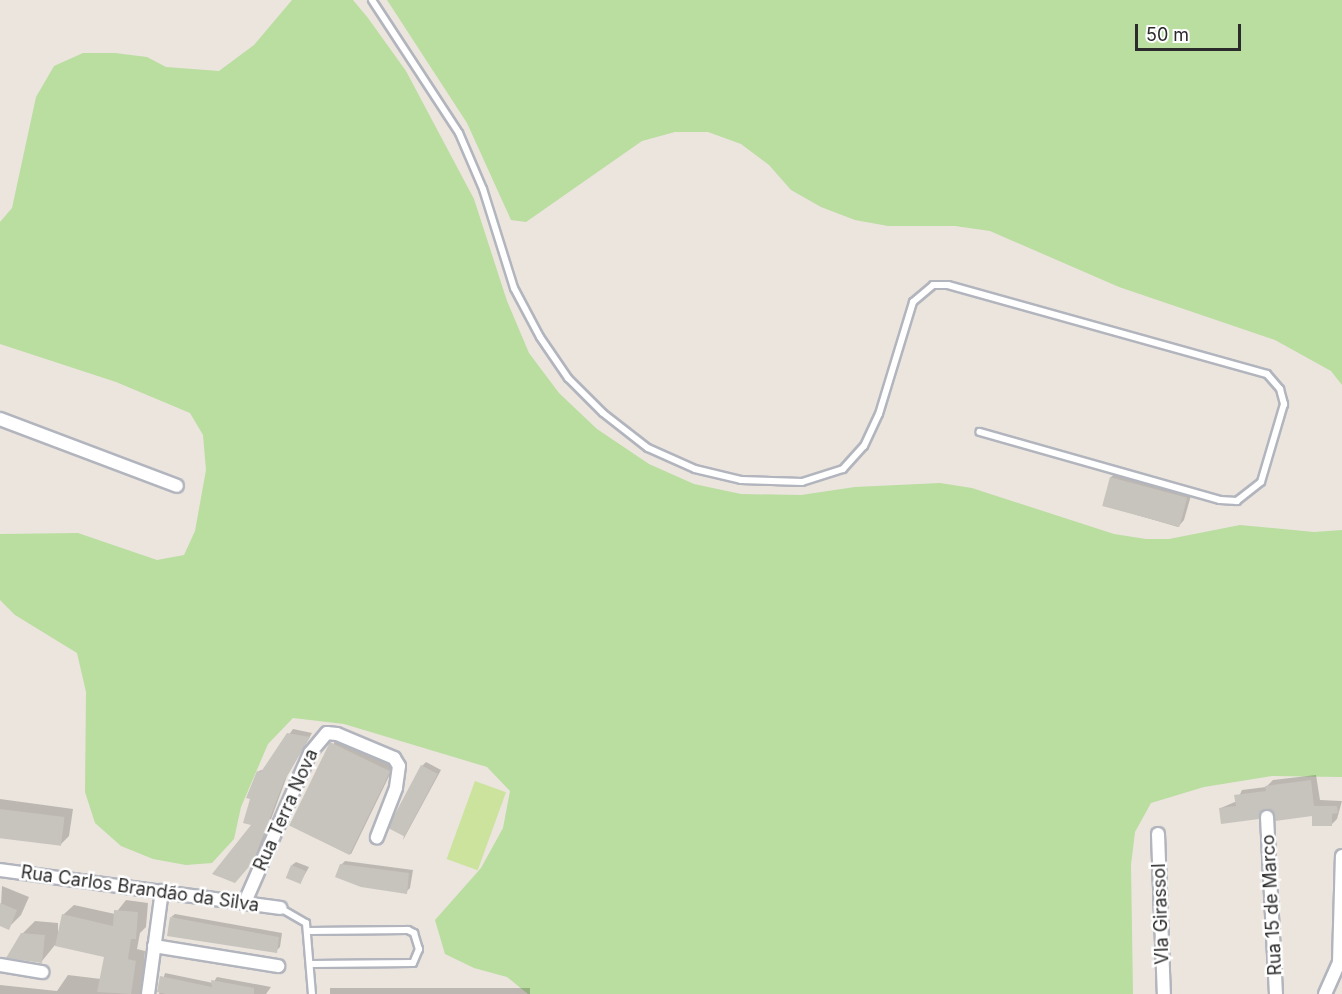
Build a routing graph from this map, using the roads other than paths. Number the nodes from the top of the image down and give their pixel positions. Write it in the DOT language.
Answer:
graph roads {
  1 [pos="372,0"];
  2 [pos="0,419"];
  3 [pos="979,432"];
  4 [pos="177,486"];
  5 [pos="1267,817"];
  6 [pos="1158,834"];
  7 [pos="376,837"];
  8 [pos="1342,856"];
  9 [pos="0,870"];
  10 [pos="162,891"];
  11 [pos="245,902"];
  12 [pos="280,908"];
  13 [pos="309,931"];
  14 [pos="154,946"];
  15 [pos="312,964"];
  16 [pos="0,965"];
  17 [pos="278,966"];
  18 [pos="42,972"];
  19 [pos="148,994"];
  20 [pos="312,994"];
  21 [pos="1164,994"];
  22 [pos="1276,994"];
  23 [pos="1325,994"];
  1 -- 3 [label="lane"];
  2 -- 4 [label="street"];
  5 -- 22 [label="street, Rua 15 de Marco"];
  6 -- 21 [label="street, VIa Girassol"];
  7 -- 11 [label="street, Rua Terra Nova"];
  8 -- 23 [label="street"];
  9 -- 10 [label="street, Rua Carlos Brandão da Silva"];
  10 -- 11 [label="street, Rua Carlos Brandão da Silva"];
  10 -- 14 [label="street"];
  11 -- 12 [label="street, Rua Carlos Brandão da Silva"];
  12 -- 13 [label="lane"];
  13 -- 15 [label="lane"];
  13 -- 15 [label="lane"];
  14 -- 17 [label="street"];
  14 -- 19 [label="street"];
  15 -- 20 [label="lane"];
  16 -- 18 [label="street"];
}
